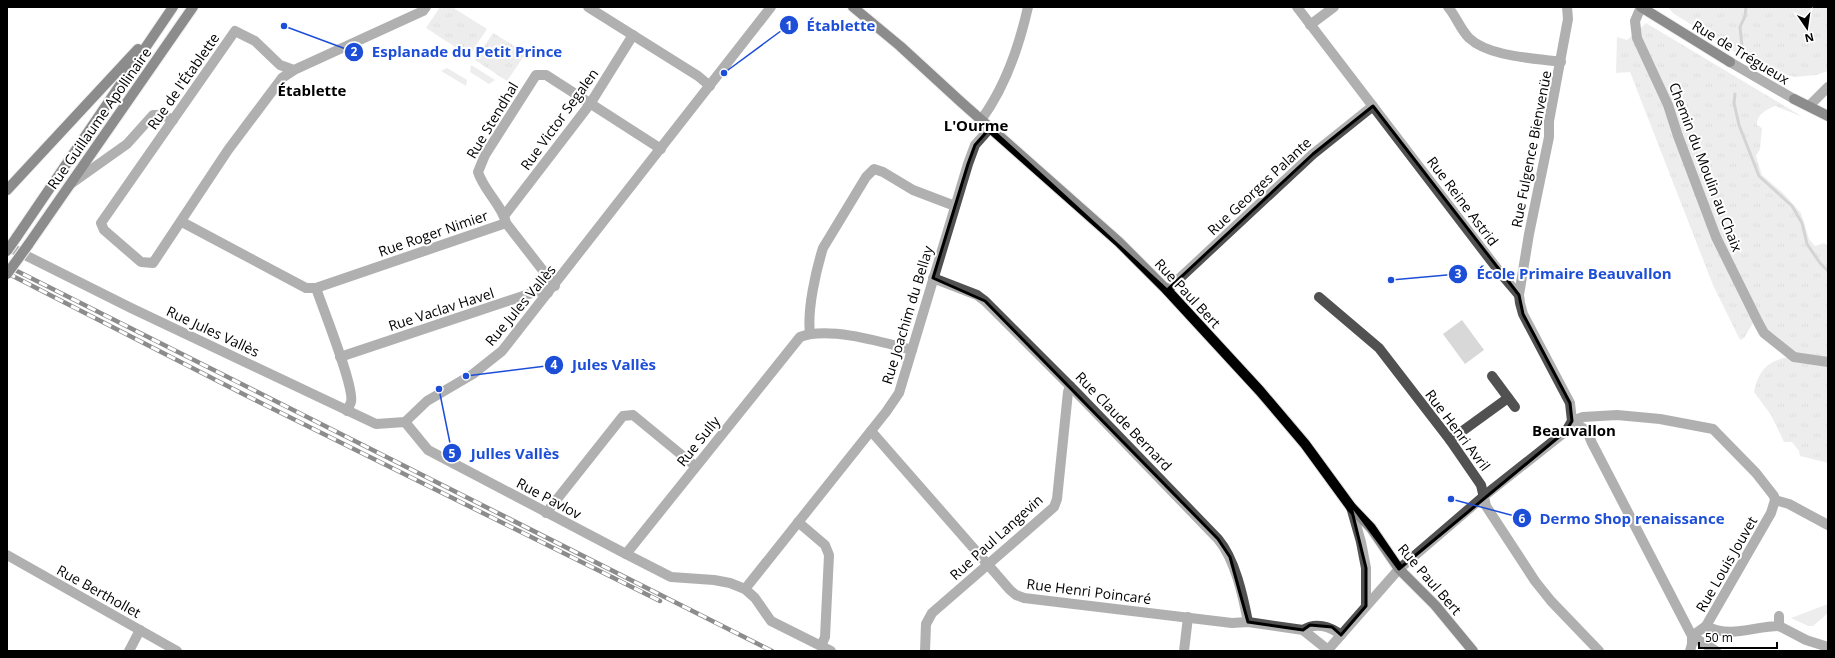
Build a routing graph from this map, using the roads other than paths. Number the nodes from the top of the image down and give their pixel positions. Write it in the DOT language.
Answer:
graph roads {
  1 [pos="172,7"];
  2 [pos="193,7"];
  3 [pos="426,7"];
  4 [pos="588,7"];
  5 [pos="771,7"];
  6 [pos="853,7"];
  7 [pos="1028,7"];
  8 [pos="1297,7"];
  9 [pos="1334,7"];
  10 [pos="1448,7"];
  11 [pos="1641,7"];
  12 [pos="1568,8"];
  13 [pos="161,24"];
  14 [pos="1310,25"];
  15 [pos="633,35"];
  16 [pos="1561,62"];
  17 [pos="1730,62"];
  18 [pos="294,70"];
  19 [pos="710,86"];
  20 [pos="1828,87"];
  21 [pos="1794,99"];
  22 [pos="590,104"];
  23 [pos="1373,106"];
  24 [pos="1809,106"];
  25 [pos="1828,116"];
  26 [pos="172,120"];
  27 [pos="981,120"];
  28 [pos="990,128"];
  29 [pos="661,149"];
  30 [pos="70,184"];
  31 [pos="7,190"];
  32 [pos="955,206"];
  33 [pos="505,219"];
  34 [pos="182,222"];
  35 [pos="7,246"];
  36 [pos="7,251"];
  37 [pos="7,274"];
  38 [pos="933,278"];
  39 [pos="316,288"];
  40 [pos="552,290"];
  41 [pos="1168,290"];
  42 [pos="1519,295"];
  43 [pos="1319,297"];
  44 [pos="810,333"];
  45 [pos="912,350"];
  46 [pos="340,357"];
  47 [pos="1828,362"];
  48 [pos="1492,376"];
  49 [pos="1070,386"];
  50 [pos="1508,398"];
  51 [pos="1515,407"];
  52 [pos="347,410"];
  53 [pos="1572,421"];
  54 [pos="405,422"];
  55 [pos="871,431"];
  56 [pos="1450,440"];
  57 [pos="695,466"];
  58 [pos="1484,496"];
  59 [pos="1775,500"];
  60 [pos="1351,507"];
  61 [pos="546,513"];
  62 [pos="798,522"];
  63 [pos="1828,525"];
  64 [pos="626,554"];
  65 [pos="7,555"];
  66 [pos="987,565"];
  67 [pos="1399,569"];
  68 [pos="745,589"];
  69 [pos="1366,606"];
  70 [pos="1188,617"];
  71 [pos="1248,622"];
  72 [pos="1706,626"];
  73 [pos="140,630"];
  74 [pos="1303,630"];
  75 [pos="1718,632"];
  76 [pos="1341,635"];
  77 [pos="1692,636"];
  78 [pos="821,646"];
  79 [pos="1828,647"];
  80 [pos="1713,649"];
  81 [pos="1327,650"];
  82 [pos="129,651"];
  83 [pos="178,651"];
  84 [pos="831,651"];
  85 [pos="925,651"];
  86 [pos="1184,651"];
  87 [pos="1473,651"];
  88 [pos="1599,651"];
  89 [pos="1690,651"];
  1 -- 13 [label="main road, Rue Guillaume Apollinaire"];
  2 -- 30 [label="main road, Rue Guillaume Apollinaire"];
  3 -- 18 [label="street"];
  4 -- 15 [label="street"];
  5 -- 19 [label="street, Rue Jules Vallès"];
  6 -- 27 [label="main road, Rue Paul Bert"];
  7 -- 27 [label="street"];
  8 -- 14 [label="street, Rue Reine Astrid"];
  9 -- 14 [label="street"];
  10 -- 16 [label="street"];
  11 -- 17 [label="main road, Rue de Trégueux"];
  11 -- 47 [label="street, Chemin du Moulin au Chaix"];
  12 -- 16 [label="street, Rue Fulgence Bienvenüe"];
  13 -- 31 [label="main road"];
  13 -- 36 [label="main road, Rue Guillaume Apollinaire, bridge"];
  14 -- 23 [label="street, Rue Reine Astrid"];
  15 -- 19 [label="street"];
  15 -- 22 [label="street, Rue Victor Segalen"];
  16 -- 42 [label="street, Rue Fulgence Bienvenüe"];
  17 -- 21 [label="street, Rue de Trégueux"];
  18 -- 26 [label="street, Rue de l'Établette"];
  18 -- 34 [label="street, Rue de l'Établette"];
  19 -- 29 [label="street, Rue Jules Vallès"];
  20 -- 24 [label="street"];
  21 -- 24 [label="main road, Rue de Trégueux"];
  22 -- 29 [label="street, Rue Stendhal"];
  22 -- 33 [label="street, Rue Victor Segalen"];
  22 -- 33 [label="street, Rue Stendhal"];
  23 -- 41 [label="street, Rue Georges Palante"];
  23 -- 42 [label="street, Rue Reine Astrid"];
  24 -- 25 [label="main road, Rue de Trégueux"];
  26 -- 30 [label="street"];
  26 -- 34 [label="street, Rue de l'Établette"];
  27 -- 28 [label="main road, Rue Paul Bert"];
  28 -- 32 [label="street, Rue Joachim du Bellay"];
  28 -- 41 [label="main road, Rue Paul Bert"];
  29 -- 40 [label="street, Rue Jules Vallès"];
  30 -- 37 [label="main road, Rue Guillaume Apollinaire, bridge"];
  32 -- 38 [label="street, Rue Joachim du Bellay"];
  32 -- 44 [label="street"];
  33 -- 39 [label="street, Rue Roger Nimier"];
  33 -- 40 [label="street, Rue Roger Nimier"];
  34 -- 39 [label="street"];
  35 -- 52 [label="street, Rue Jules Vallès"];
  38 -- 45 [label="street, Rue Joachim du Bellay"];
  38 -- 49 [label="street, Rue Claude Bernard"];
  39 -- 46 [label="street"];
  40 -- 46 [label="street, Rue Vaclav Havel"];
  40 -- 54 [label="street, Rue Jules Vallès"];
  41 -- 60 [label="main road, Rue Paul Bert"];
  42 -- 53 [label="street, Rue Reine Astrid"];
  43 -- 56 [label="street, Rue Henri Avril"];
  44 -- 45 [label="street"];
  44 -- 57 [label="street, Rue Sully"];
  45 -- 55 [label="street, Rue Joachim du Bellay"];
  46 -- 52 [label="street"];
  48 -- 50 [label="street"];
  49 -- 66 [label="street, Rue Paul Langevin"];
  49 -- 71 [label="street, Rue Claude Bernard"];
  50 -- 51 [label="street"];
  50 -- 56 [label="street"];
  52 -- 54 [label="street, Rue Jules Vallès"];
  53 -- 58 [label="street"];
  53 -- 59 [label="street"];
  53 -- 77 [label="street"];
  54 -- 61 [label="street, Rue Pavlov"];
  55 -- 62 [label="street, Rue Joachim du Bellay"];
  55 -- 66 [label="street, Rue Henri Poincaré"];
  56 -- 58 [label="street, Rue Henri Avril"];
  57 -- 61 [label="street"];
  57 -- 64 [label="street, Rue Sully"];
  58 -- 67 [label="street"];
  58 -- 88 [label="street, Rue Henri Avril"];
  59 -- 63 [label="street"];
  59 -- 72 [label="street, Rue Louis Jouvet"];
  60 -- 67 [label="main road, Rue Paul Bert"];
  60 -- 69 [label="street, Rue Paul Bert"];
  61 -- 64 [label="street, Rue Pavlov"];
  62 -- 68 [label="street, Rue Joachim du Bellay"];
  62 -- 78 [label="street"];
  64 -- 68 [label="street"];
  65 -- 73 [label="street, Rue Berthollet"];
  66 -- 70 [label="street, Rue Henri Poincaré"];
  66 -- 85 [label="street, Rue Paul Langevin"];
  67 -- 69 [label="street"];
  67 -- 87 [label="main road, Rue Paul Bert"];
  68 -- 78 [label="street"];
  69 -- 76 [label="street"];
  70 -- 71 [label="street, Rue Henri Poincaré"];
  70 -- 86 [label="street"];
  71 -- 74 [label="street, Rue Henri Poincaré"];
  72 -- 75 [label="street"];
  72 -- 77 [label="street, Rue Louis Jouvet"];
  73 -- 82 [label="street"];
  73 -- 83 [label="street, Rue Berthollet"];
  74 -- 76 [label="street, Rue Henri Poincaré"];
  74 -- 81 [label="street"];
  75 -- 79 [label="street"];
  75 -- 80 [label="street"];
  76 -- 81 [label="street"];
  77 -- 80 [label="street"];
  77 -- 89 [label="street"];
  78 -- 84 [label="street"];
}
